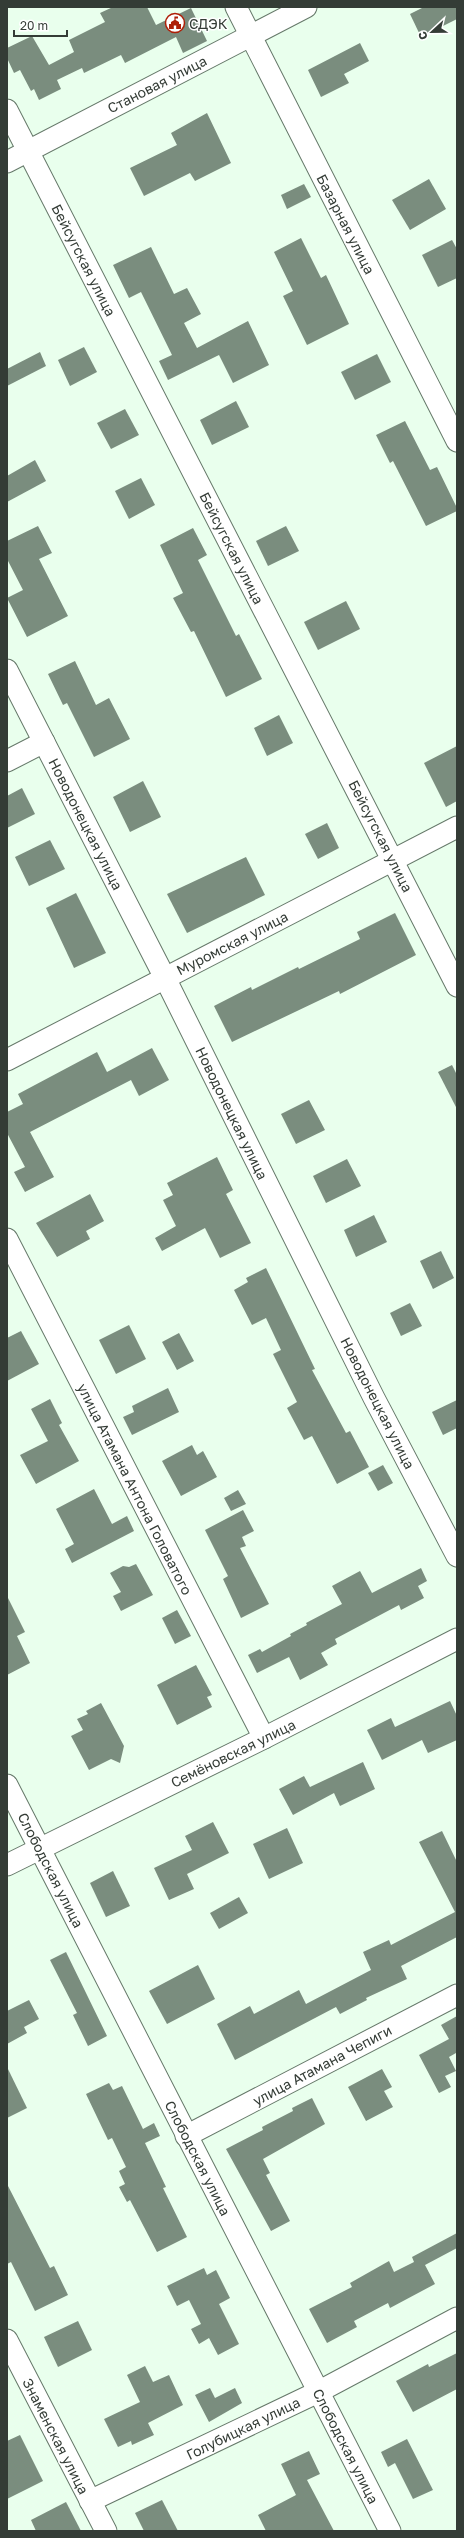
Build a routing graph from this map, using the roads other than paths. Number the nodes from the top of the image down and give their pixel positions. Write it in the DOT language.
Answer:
graph roads {
  1 [pos="236,7"];
  2 [pos="306,7"];
  3 [pos="250,36"];
  4 [pos="7,110"];
  5 [pos="28,151"];
  6 [pos="7,162"];
  7 [pos="457,441"];
  8 [pos="7,670"];
  9 [pos="44,742"];
  10 [pos="7,761"];
  11 [pos="457,826"];
  12 [pos="393,860"];
  13 [pos="165,978"];
  14 [pos="457,986"];
  15 [pos="7,1060"];
  16 [pos="7,1239"];
  17 [pos="457,1556"];
  18 [pos="457,1639"];
  19 [pos="264,1738"];
  20 [pos="7,1785"];
  21 [pos="40,1848"];
  22 [pos="7,1865"];
  23 [pos="457,1995"];
  24 [pos="186,2136"];
  25 [pos="457,2318"];
  26 [pos="7,2340"];
  27 [pos="318,2392"];
  28 [pos="90,2501"];
  29 [pos="106,2531"];
  30 [pos="390,2531"];
  1 -- 3 [label="street, Базарная улица"];
  2 -- 3 [label="street, Становая улица"];
  3 -- 5 [label="street, Становая улица"];
  3 -- 7 [label="street, Базарная улица"];
  4 -- 5 [label="street, Бейсугская улица"];
  5 -- 6 [label="street, Становая улица"];
  5 -- 12 [label="street, Бейсугская улица"];
  8 -- 9 [label="street, Новодонецкая улица"];
  9 -- 10 [label="street"];
  9 -- 13 [label="street, Новодонецкая улица"];
  11 -- 12 [label="street, Муромская улица"];
  12 -- 13 [label="street, Муромская улица"];
  12 -- 14 [label="street, Бейсугская улица"];
  13 -- 15 [label="street, Муромская улица"];
  13 -- 17 [label="street, Новодонецкая улица"];
  16 -- 19 [label="street, улица Атамана Антона Головатого"];
  18 -- 19 [label="street, Семёновская улица"];
  19 -- 21 [label="street, Семёновская улица"];
  20 -- 21 [label="street, Слободская улица"];
  21 -- 22 [label="street, Семёновская улица"];
  21 -- 24 [label="street, Слободская улица"];
  23 -- 24 [label="street, улица Атамана Чепиги"];
  24 -- 27 [label="street, Слободская улица"];
  25 -- 27 [label="street, Голубицкая улица"];
  26 -- 28 [label="street, Знаменская улица"];
  27 -- 28 [label="street, Голубицкая улица"];
  27 -- 30 [label="street, Слободская улица"];
  28 -- 29 [label="street, Знаменская улица"];
}
